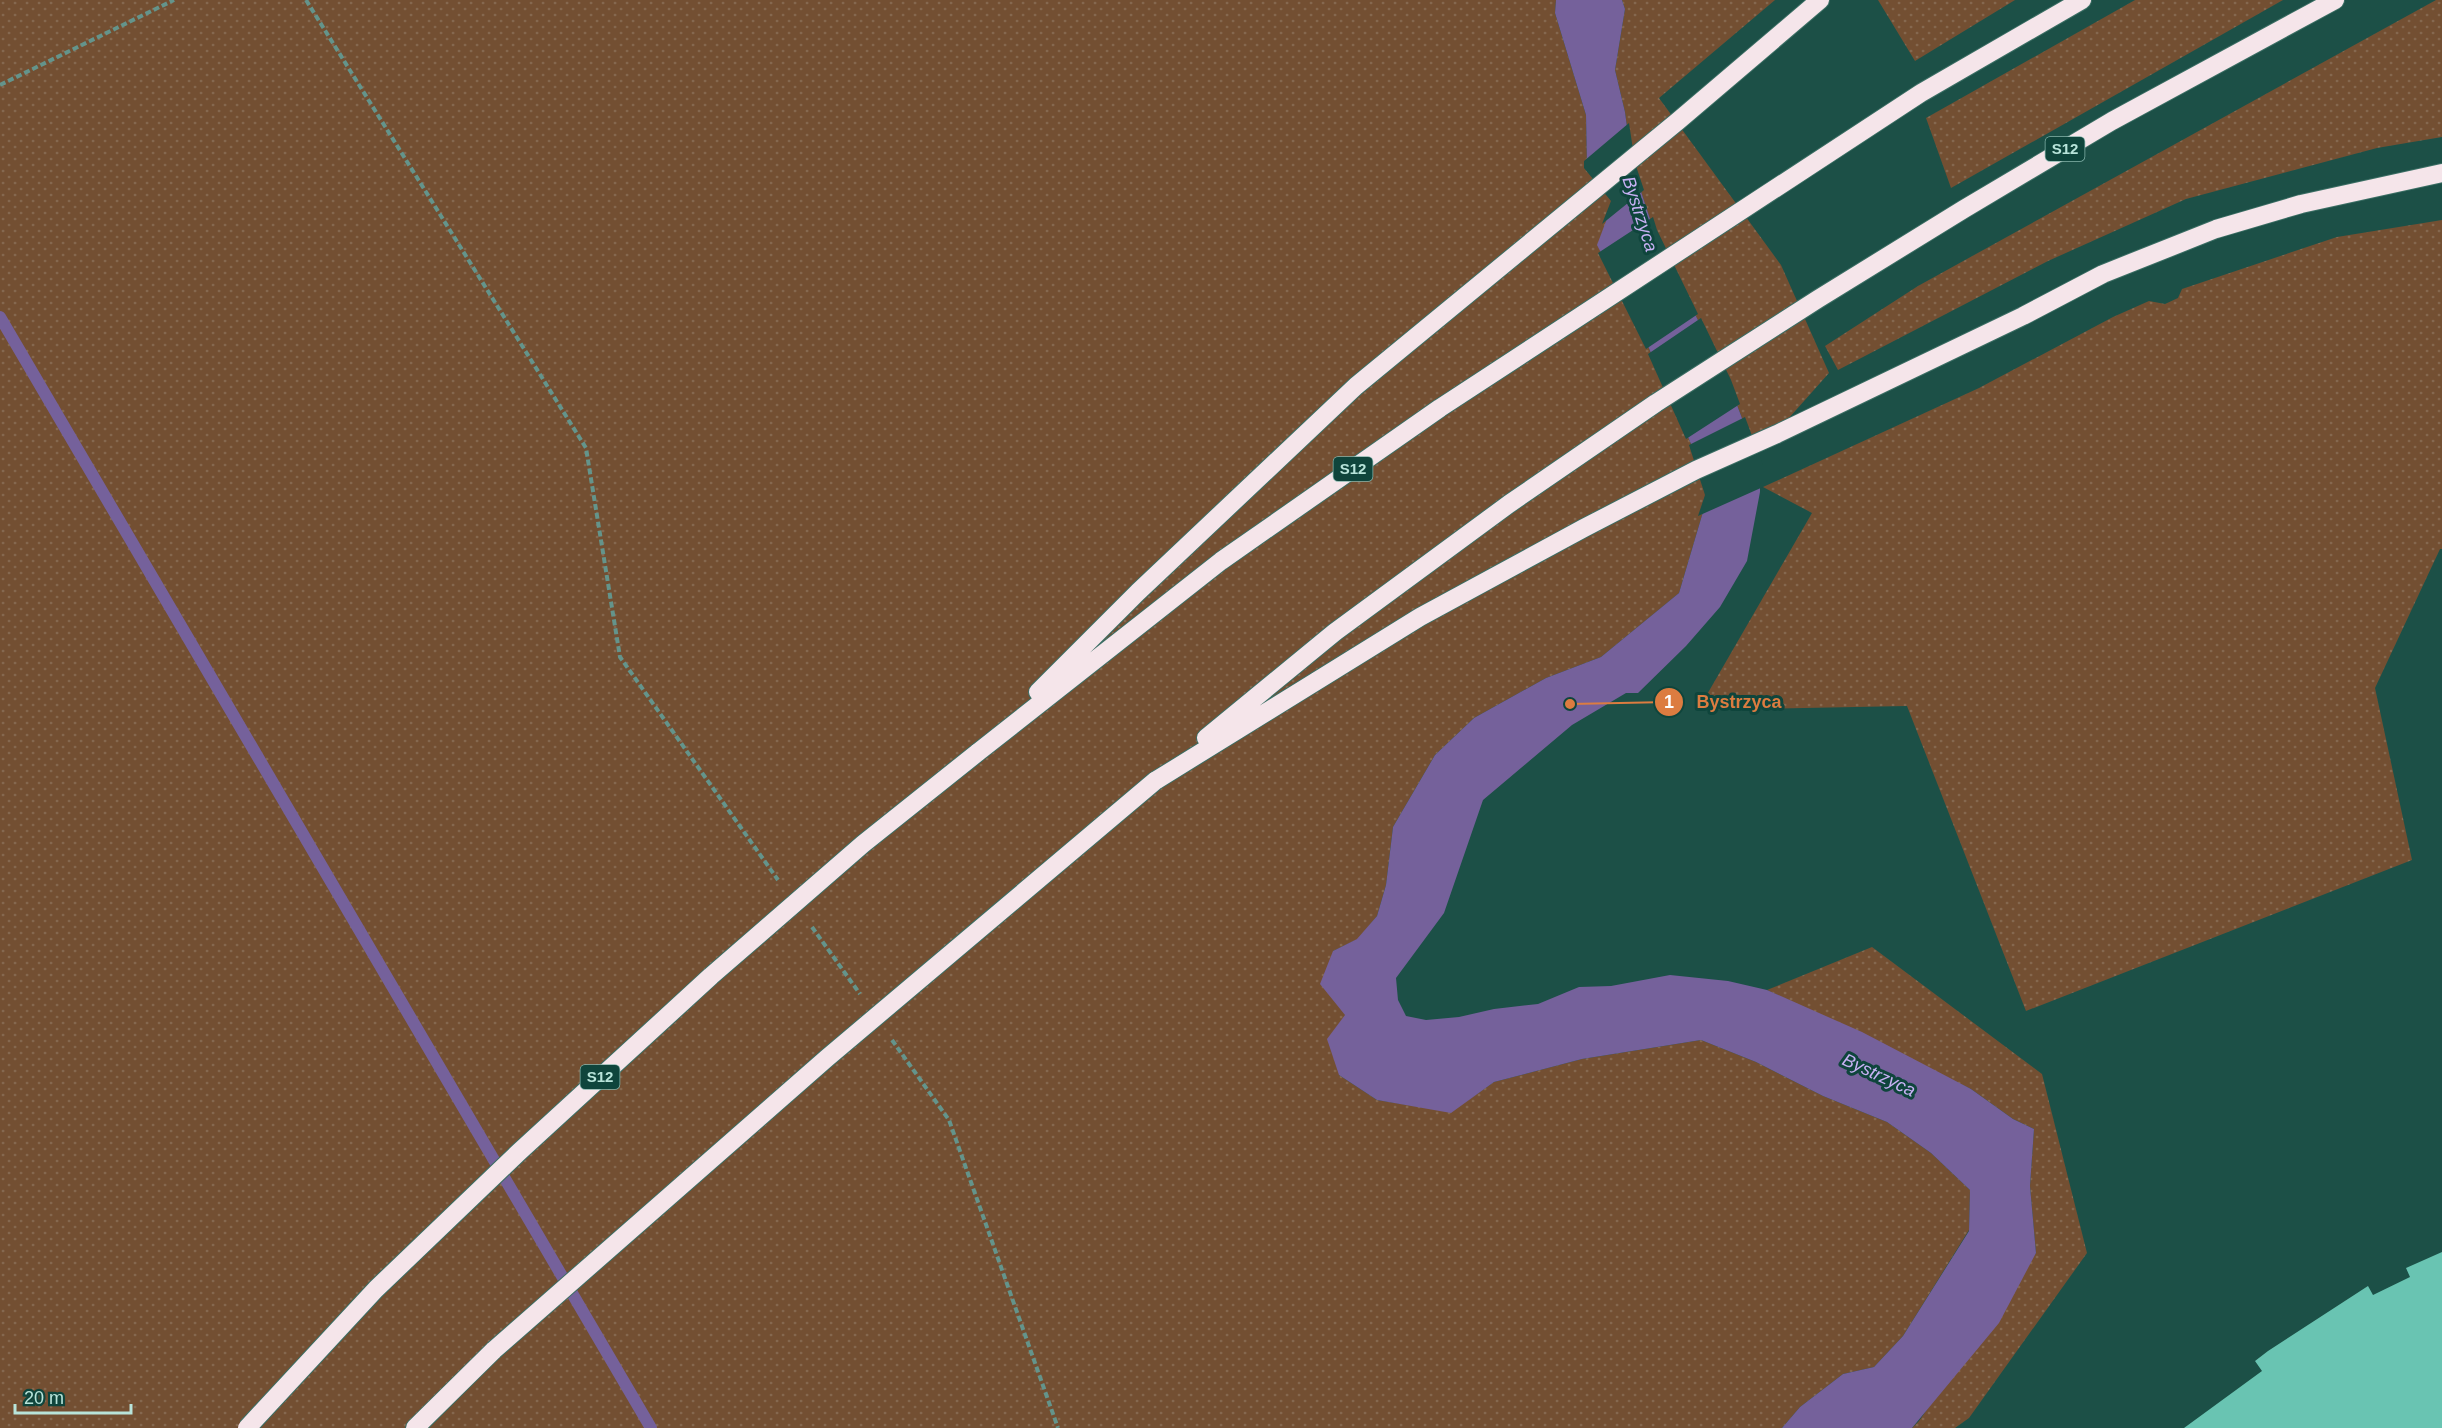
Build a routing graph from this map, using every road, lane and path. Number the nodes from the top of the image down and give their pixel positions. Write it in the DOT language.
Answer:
graph roads {
  1 [pos="174,0"];
  2 [pos="306,0"];
  3 [pos="1820,0"];
  4 [pos="2082,0"];
  5 [pos="2335,0"];
  6 [pos="0,85"];
  7 [pos="2442,173"];
  8 [pos="977,753"];
  9 [pos="1155,781"];
  10 [pos="784,889"];
  11 [pos="805,918"];
  12 [pos="860,995"];
  13 [pos="888,1033"];
  14 [pos="247,1428"];
  15 [pos="415,1428"];
  16 [pos="1058,1428"];
  1 -- 6 [label="path"];
  2 -- 10 [label="path"];
  3 -- 8 [label="highway"];
  4 -- 8 [label="highway, S12"];
  5 -- 9 [label="highway, S12"];
  7 -- 9 [label="highway"];
  8 -- 14 [label="highway, S12, bridge"];
  9 -- 15 [label="highway, S12, bridge"];
  11 -- 12 [label="path"];
  13 -- 16 [label="path"];
}
